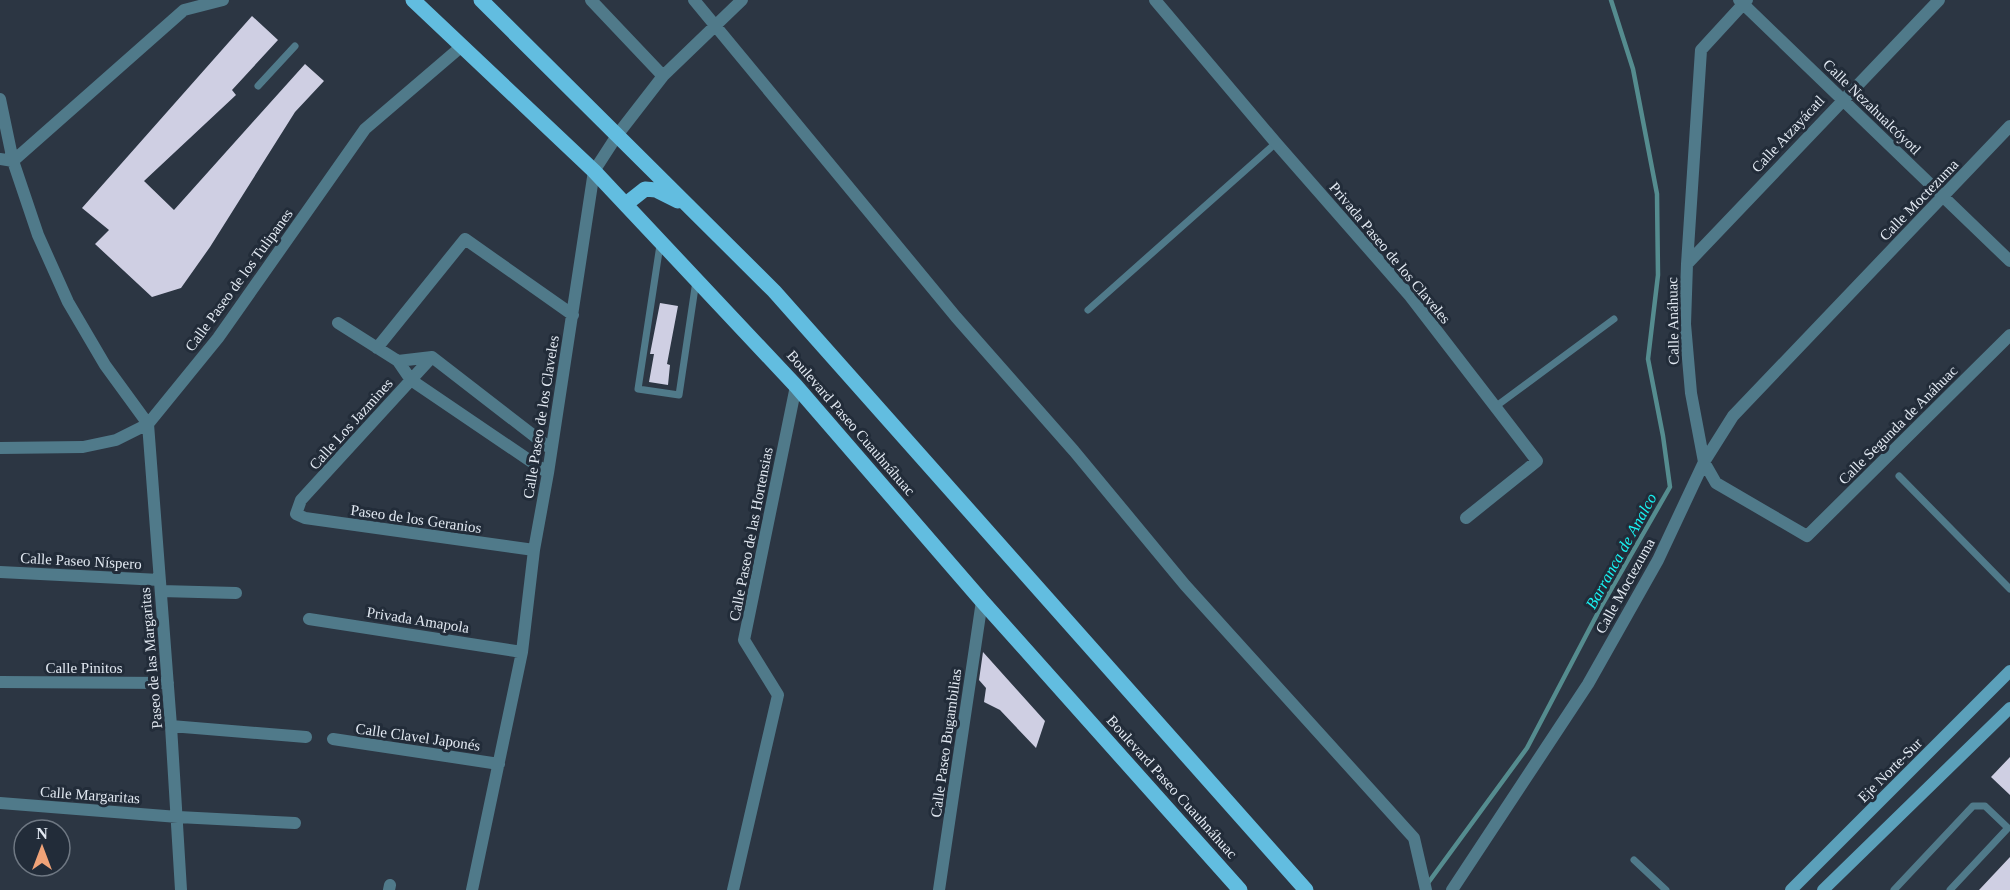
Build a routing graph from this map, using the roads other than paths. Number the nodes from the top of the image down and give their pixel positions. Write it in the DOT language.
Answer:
graph roads {
  1 [pos="223,0"];
  2 [pos="413,0"];
  3 [pos="481,0"];
  4 [pos="591,0"];
  5 [pos="694,0"];
  6 [pos="742,0"];
  7 [pos="1155,0"];
  8 [pos="1939,0"];
  9 [pos="1743,1"];
  10 [pos="181,5"];
  11 [pos="716,25"];
  12 [pos="295,46"];
  13 [pos="462,46"];
  14 [pos="663,76"];
  15 [pos="258,86"];
  16 [pos="0,99"];
  17 [pos="1842,99"];
  18 [pos="2010,126"];
  19 [pos="618,135"];
  20 [pos="1276,143"];
  21 [pos="6,160"];
  22 [pos="594,171"];
  23 [pos="1942,196"];
  24 [pos="626,204"];
  25 [pos="689,206"];
  26 [pos="660,242"];
  27 [pos="2010,261"];
  28 [pos="1686,264"];
  29 [pos="696,280"];
  30 [pos="1088,310"];
  31 [pos="573,315"];
  32 [pos="1614,319"];
  33 [pos="338,323"];
  34 [pos="2010,335"];
  35 [pos="376,348"];
  36 [pos="432,357"];
  37 [pos="398,361"];
  38 [pos="411,380"];
  39 [pos="796,386"];
  40 [pos="1495,407"];
  41 [pos="148,424"];
  42 [pos="0,448"];
  43 [pos="551,449"];
  44 [pos="1704,462"];
  45 [pos="548,473"];
  46 [pos="1899,476"];
  47 [pos="296,514"];
  48 [pos="1466,518"];
  49 [pos="1807,536"];
  50 [pos="534,550"];
  51 [pos="0,572"];
  52 [pos="160,586"];
  53 [pos="2010,589"];
  54 [pos="236,593"];
  55 [pos="982,601"];
  56 [pos="309,619"];
  57 [pos="522,652"];
  58 [pos="2010,671"];
  59 [pos="0,682"];
  60 [pos="168,683"];
  61 [pos="2009,711"];
  62 [pos="171,726"];
  63 [pos="306,737"];
  64 [pos="333,740"];
  65 [pos="499,764"];
  66 [pos="0,804"];
  67 [pos="178,817"];
  68 [pos="295,823"];
  69 [pos="1634,860"];
  70 [pos="1233,886"];
  71 [pos="1425,889"];
  72 [pos="181,890"];
  73 [pos="472,890"];
  74 [pos="733,890"];
  75 [pos="939,890"];
  76 [pos="1306,890"];
  77 [pos="1452,890"];
  78 [pos="1666,890"];
  79 [pos="1791,890"];
  80 [pos="1823,890"];
  81 [pos="1894,890"];
  82 [pos="1950,890"];
  1 -- 10 [label="street"];
  2 -- 13 [label="main road, Boulevard Paseo Cuauhnáhuac"];
  3 -- 19 [label="main road, Boulevard Paseo Cuauhnáhuac"];
  4 -- 14 [label="street"];
  5 -- 11 [label="street"];
  6 -- 11 [label="street, Calle Paseo de los Claveles"];
  7 -- 20 [label="street, Privada Paseo de los Claveles"];
  8 -- 17 [label="street, Calle Atzayácatl"];
  9 -- 17 [label="street, Calle Nezahualcóyotl"];
  9 -- 28 [label="street, Calle Anáhuac"];
  10 -- 21 [label="street"];
  11 -- 14 [label="street, Calle Paseo de los Claveles"];
  11 -- 71 [label="street"];
  12 -- 15 [label="lane"];
  13 -- 22 [label="main road, Boulevard Paseo Cuauhnáhuac"];
  13 -- 41 [label="street, Calle Paseo de los Tulipanes"];
  14 -- 19 [label="street, Calle Paseo de los Claveles"];
  16 -- 21 [label="street"];
  17 -- 23 [label="street, Calle Nezahualcóyotl"];
  17 -- 28 [label="street, Calle Atzayácatl"];
  18 -- 23 [label="street, Calle Moctezuma"];
  19 -- 22 [label="street, Calle Paseo de los Claveles"];
  19 -- 25 [label="main road, Boulevard Paseo Cuauhnáhuac"];
  20 -- 30 [label="lane"];
  20 -- 40 [label="street, Privada Paseo de los Claveles"];
  21 -- 41 [label="street"];
  22 -- 24 [label="main road, Boulevard Paseo Cuauhnáhuac"];
  22 -- 31 [label="street, Calle Paseo de los Claveles"];
  23 -- 27 [label="street, Calle Nezahualcóyotl"];
  23 -- 44 [label="street, Calle Moctezuma"];
  24 -- 25 [label="main road"];
  24 -- 26 [label="main road, Boulevard Paseo Cuauhnáhuac"];
  25 -- 76 [label="main road, Boulevard Paseo Cuauhnáhuac"];
  26 -- 29 [label="main road, Boulevard Paseo Cuauhnáhuac"];
  26 -- 29 [label="lane"];
  28 -- 44 [label="street, Calle Anáhuac"];
  29 -- 39 [label="main road, Boulevard Paseo Cuauhnáhuac"];
  31 -- 35 [label="street"];
  31 -- 43 [label="street, Calle Paseo de los Claveles"];
  32 -- 40 [label="lane"];
  33 -- 35 [label="street"];
  34 -- 49 [label="street, Calle Segunda de Anáhuac"];
  35 -- 37 [label="street"];
  36 -- 37 [label="street"];
  36 -- 38 [label="street, Calle Los Jazmines"];
  36 -- 43 [label="street"];
  37 -- 38 [label="street"];
  38 -- 45 [label="street"];
  38 -- 47 [label="street, Calle Los Jazmines"];
  39 -- 55 [label="main road, Boulevard Paseo Cuauhnáhuac"];
  39 -- 74 [label="street, Calle Paseo de las Hortensias"];
  40 -- 48 [label="street, Privada Paseo de los Claveles"];
  41 -- 42 [label="street, Calle Paseo de los Tulipanes"];
  41 -- 52 [label="street, Paseo de las Margaritas"];
  43 -- 45 [label="street, Calle Paseo de los Claveles"];
  44 -- 49 [label="street, Calle Anáhuac"];
  44 -- 77 [label="street, Calle Moctezuma"];
  45 -- 50 [label="street, Calle Paseo de los Claveles"];
  46 -- 53 [label="lane"];
  47 -- 50 [label="street, Paseo de los Geranios"];
  50 -- 57 [label="street, Calle Paseo de los Claveles"];
  51 -- 52 [label="street, Calle Paseo Níspero"];
  52 -- 54 [label="street, Calle Paseo Níspero"];
  52 -- 60 [label="street, Paseo de las Margaritas"];
  55 -- 70 [label="main road, Boulevard Paseo Cuauhnáhuac"];
  55 -- 75 [label="street, Calle Paseo Bugambilias"];
  56 -- 57 [label="street, Privada Amapola"];
  57 -- 65 [label="street, Calle Paseo de los Claveles"];
  58 -- 79 [label="street, Eje Norte-Sur"];
  59 -- 60 [label="street, Calle Pinitos"];
  60 -- 62 [label="street, Paseo de las Margaritas"];
  61 -- 80 [label="street"];
  62 -- 63 [label="street"];
  62 -- 67 [label="street, Paseo de las Margaritas"];
  64 -- 65 [label="street, Calle Clavel Japonés"];
  65 -- 73 [label="street, Calle Paseo de los Claveles"];
  66 -- 67 [label="street, Calle Margaritas"];
  67 -- 68 [label="street, Calle Margaritas"];
  67 -- 72 [label="street, Paseo de las Margaritas"];
  69 -- 78 [label="lane"];
  81 -- 82 [label="lane"];
}
